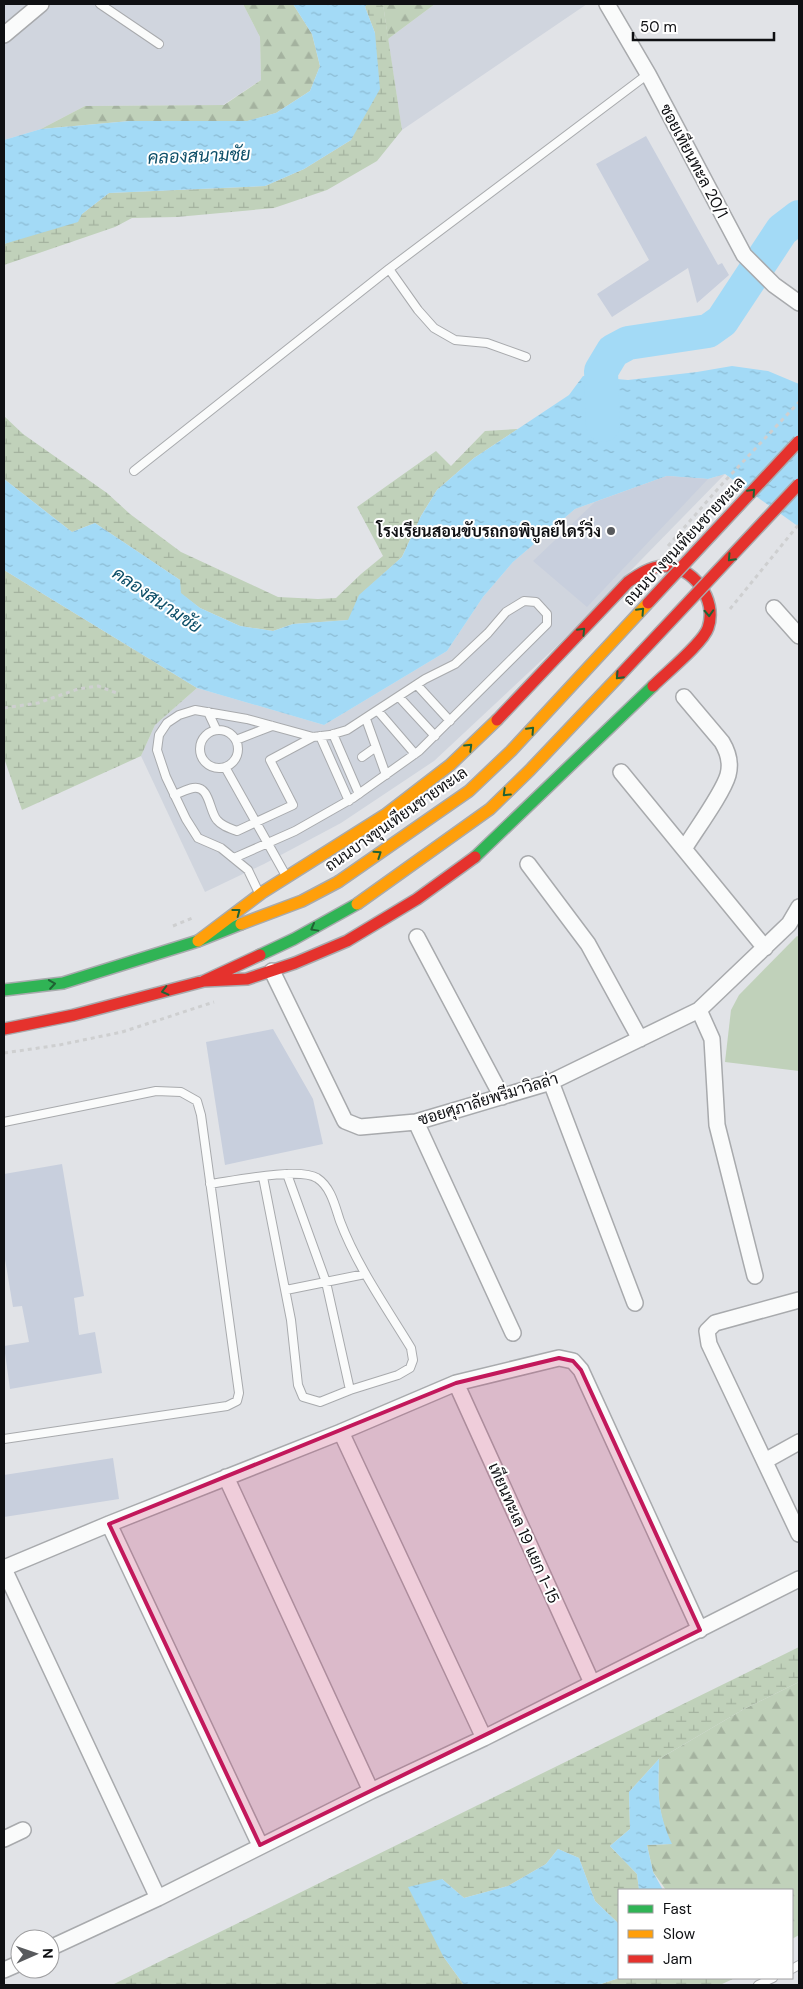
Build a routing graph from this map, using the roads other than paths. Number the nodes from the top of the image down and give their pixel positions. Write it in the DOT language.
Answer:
graph roads {
  1 [pos="41,4"];
  2 [pos="100,4"];
  3 [pos="607,4"];
  4 [pos="4,35"];
  5 [pos="159,44"];
  6 [pos="648,74"];
  7 [pos="389,269"];
  8 [pos="799,303"];
  9 [pos="526,356"];
  10 [pos="799,441"];
  11 [pos="134,471"];
  12 [pos="799,484"];
  13 [pos="774,608"];
  14 [pos="799,636"];
  15 [pos="417,685"];
  16 [pos="399,697"];
  17 [pos="684,697"];
  18 [pos="378,711"];
  19 [pos="208,712"];
  20 [pos="366,719"];
  21 [pos="450,721"];
  22 [pos="272,726"];
  23 [pos="216,729"];
  24 [pos="333,734"];
  25 [pos="435,736"];
  26 [pos="317,737"];
  27 [pos="236,740"];
  28 [pos="376,747"];
  29 [pos="415,754"];
  30 [pos="362,757"];
  31 [pos="225,767"];
  32 [pos="621,772"];
  33 [pos="386,775"];
  34 [pos="359,794"];
  35 [pos="174,795"];
  36 [pos="349,801"];
  37 [pos="256,824"];
  38 [pos="267,844"];
  39 [pos="684,849"];
  40 [pos="234,858"];
  41 [pos="528,864"];
  42 [pos="287,877"];
  43 [pos="260,894"];
  44 [pos="799,907"];
  45 [pos="418,937"];
  46 [pos="198,941"];
  47 [pos="765,948"];
  48 [pos="272,971"];
  49 [pos="204,981"];
  50 [pos="4,990"];
  51 [pos="699,1010"];
  52 [pos="4,1029"];
  53 [pos="640,1039"];
  54 [pos="551,1082"];
  55 [pos="502,1097"];
  56 [pos="4,1122"];
  57 [pos="416,1122"];
  58 [pos="287,1174"];
  59 [pos="263,1177"];
  60 [pos="210,1184"];
  61 [pos="365,1274"];
  62 [pos="755,1276"];
  63 [pos="326,1282"];
  64 [pos="286,1290"];
  65 [pos="799,1300"];
  66 [pos="635,1303"];
  67 [pos="513,1333"];
  68 [pos="456,1383"];
  69 [pos="350,1390"];
  70 [pos="340,1432"];
  71 [pos="4,1439"];
  72 [pos="799,1442"];
  73 [pos="765,1461"];
  74 [pos="226,1478"];
  75 [pos="109,1524"];
  76 [pos="799,1534"];
  77 [pos="4,1569"];
  78 [pos="799,1579"];
  79 [pos="700,1630"];
  80 [pos="592,1683"];
  81 [pos="484,1738"];
  82 [pos="371,1791"];
  83 [pos="23,1830"];
  84 [pos="4,1839"];
  85 [pos="260,1845"];
  86 [pos="158,1898"];
  87 [pos="60,1943"];
  88 [pos="772,1979"];
  89 [pos="758,1985"];
  1 -- 4 [label="street"];
  2 -- 5 [label="lane"];
  3 -- 6 [label="street, ซอยเทียนทะล 20/1"];
  6 -- 7 [label="lane"];
  6 -- 8 [label="street, ซอยเทียนทะล 20/1"];
  7 -- 9 [label="lane"];
  7 -- 11 [label="lane"];
  46 -- 10 [label="main road, ถนนบางขุนเทียนชายทะเล, one-way, bridge"];
  12 -- 49 [label="main road, one-way, bridge"];
  13 -- 14 [label="street"];
  15 -- 16 [label="lane"];
  15 -- 21 [label="lane"];
  15 -- 21 [label="lane"];
  16 -- 18 [label="lane"];
  16 -- 25 [label="lane"];
  17 -- 39 [label="street"];
  18 -- 20 [label="lane"];
  18 -- 29 [label="lane"];
  19 -- 22 [label="lane"];
  19 -- 23 [label="lane"];
  19 -- 35 [label="lane"];
  20 -- 24 [label="lane"];
  20 -- 28 [label="lane"];
  21 -- 25 [label="lane"];
  22 -- 26 [label="lane"];
  22 -- 27 [label="lane"];
  23 -- 27 [label="lane"];
  23 -- 31 [label="lane"];
  24 -- 26 [label="lane"];
  24 -- 34 [label="lane"];
  25 -- 29 [label="lane"];
  26 -- 36 [label="lane"];
  26 -- 37 [label="lane"];
  27 -- 31 [label="lane"];
  28 -- 30 [label="lane"];
  28 -- 33 [label="lane"];
  29 -- 33 [label="lane"];
  31 -- 37 [label="lane"];
  32 -- 39 [label="street"];
  33 -- 34 [label="lane"];
  34 -- 36 [label="lane"];
  35 -- 37 [label="lane"];
  35 -- 40 [label="lane"];
  36 -- 38 [label="lane"];
  37 -- 38 [label="lane"];
  38 -- 40 [label="lane"];
  38 -- 42 [label="lane"];
  39 -- 47 [label="street"];
  40 -- 43 [label="lane"];
  41 -- 53 [label="street"];
  42 -- 43 [label="main road"];
  42 -- 48 [label="main road, one-way"];
  46 -- 43 [label="main road, one-way"];
  44 -- 47 [label="street, ซอยศุภาลัยพรีมาวิลล่า"];
  45 -- 55 [label="street"];
  50 -- 46 [label="main road, ถนนบางขุนเทียนชายทะเล, one-way"];
  47 -- 51 [label="street, ซอยศุภาลัยพรีมาวิลล่า"];
  48 -- 49 [label="main road"];
  48 -- 57 [label="street, ซอยศุภาลัยพรีมาวิลล่า"];
  49 -- 52 [label="main road, one-way"];
  51 -- 53 [label="street, ซอยศุภาลัยพรีมาวิลล่า"];
  51 -- 62 [label="street"];
  53 -- 54 [label="street, ซอยศุภาลัยพรีมาวิลล่า"];
  54 -- 55 [label="street, ซอยศุภาลัยพรีมาวิลล่า"];
  54 -- 66 [label="street"];
  55 -- 57 [label="street, ซอยศุภาลัยพรีมาวิลล่า"];
  56 -- 60 [label="lane"];
  57 -- 67 [label="street"];
  58 -- 59 [label="lane"];
  58 -- 61 [label="lane"];
  58 -- 63 [label="lane"];
  59 -- 60 [label="lane"];
  59 -- 64 [label="lane"];
  60 -- 71 [label="lane"];
  61 -- 63 [label="lane"];
  61 -- 69 [label="lane"];
  63 -- 64 [label="lane"];
  63 -- 69 [label="lane"];
  64 -- 69 [label="lane"];
  65 -- 73 [label="street"];
  68 -- 70 [label="street"];
  68 -- 79 [label="street"];
  68 -- 80 [label="street, เทียนทะเล 19 แยก 1-15"];
  70 -- 74 [label="street"];
  70 -- 81 [label="street"];
  72 -- 73 [label="street"];
  73 -- 76 [label="street"];
  74 -- 75 [label="street"];
  74 -- 82 [label="street"];
  75 -- 77 [label="street"];
  75 -- 85 [label="street"];
  77 -- 86 [label="street"];
  78 -- 79 [label="street"];
  79 -- 80 [label="street"];
  80 -- 81 [label="street"];
  81 -- 82 [label="street"];
  82 -- 85 [label="street"];
  83 -- 84 [label="street"];
  85 -- 86 [label="street"];
  86 -- 87 [label="street"];
  88 -- 89 [label="lane"];
}
